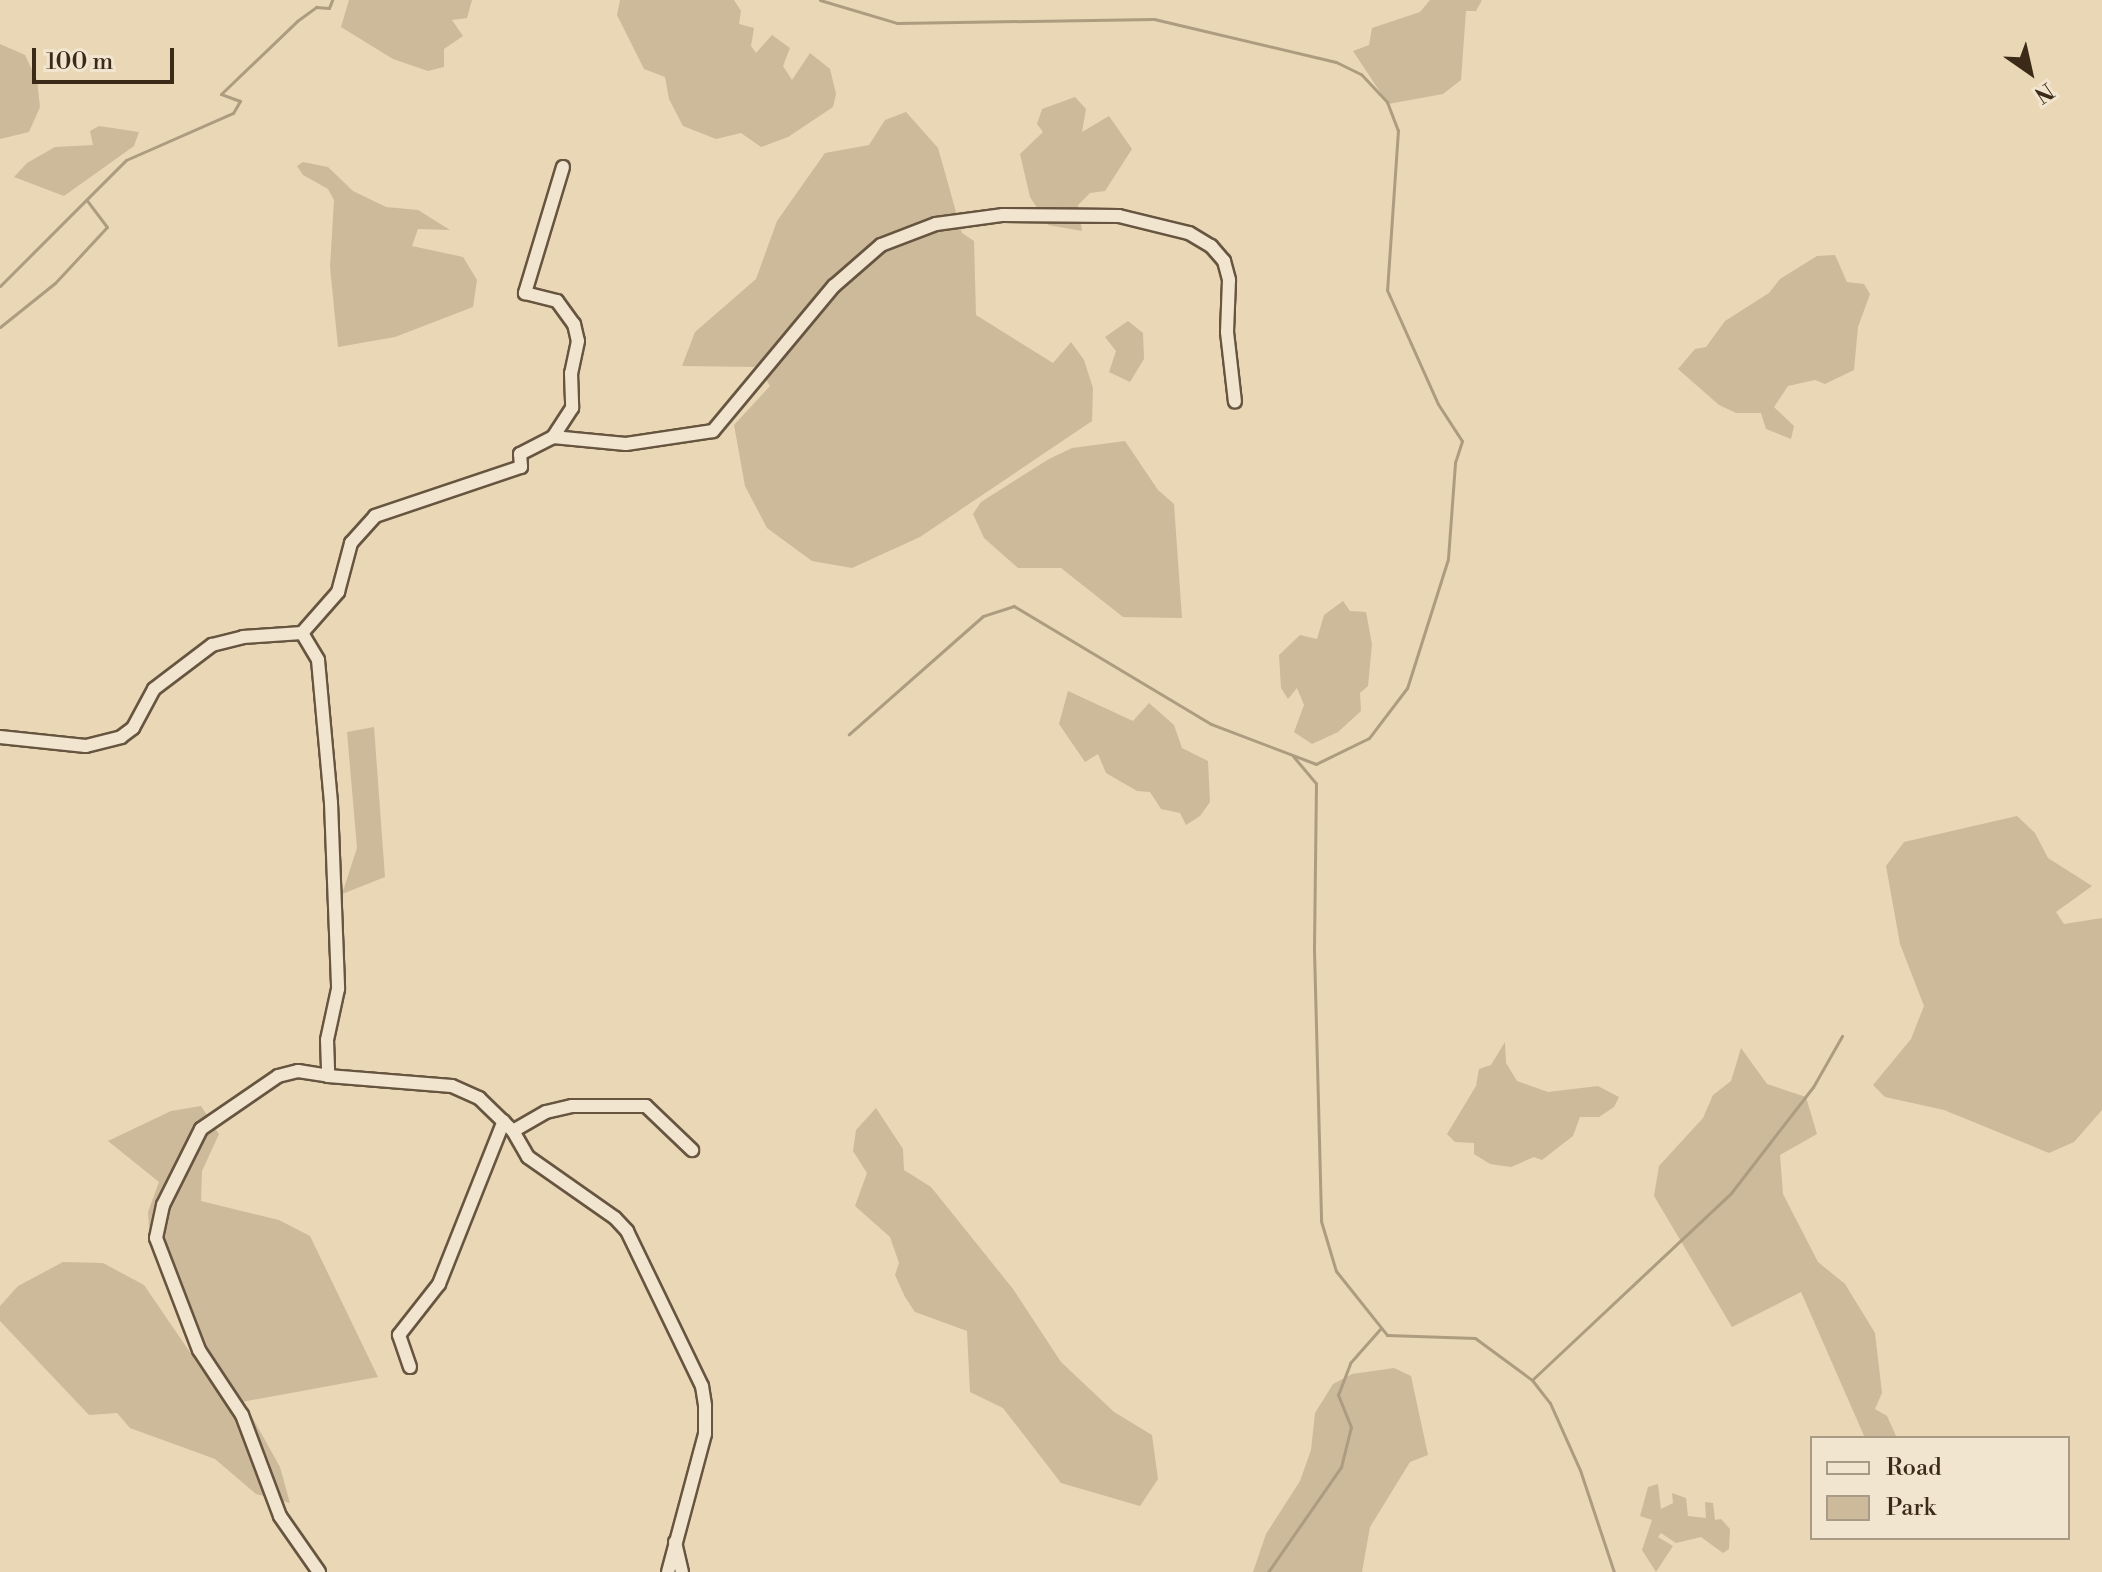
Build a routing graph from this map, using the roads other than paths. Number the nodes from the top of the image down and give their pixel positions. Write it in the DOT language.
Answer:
graph roads {
  1 [pos="563,167"];
  2 [pos="1235,402"];
  3 [pos="553,437"];
  4 [pos="302,633"];
  5 [pos="0,737"];
  6 [pos="328,1076"];
  7 [pos="509,1126"];
  8 [pos="692,1150"];
  9 [pos="410,1367"];
  10 [pos="674,1539"];
  11 [pos="319,1572"];
  12 [pos="668,1572"];
  13 [pos="682,1572"];
  1 -- 3 [label="street"];
  2 -- 3 [label="street"];
  3 -- 4 [label="street"];
  4 -- 5 [label="street"];
  4 -- 6 [label="street"];
  6 -- 7 [label="street"];
  6 -- 11 [label="street"];
  7 -- 8 [label="street"];
  7 -- 9 [label="street"];
  7 -- 10 [label="street"];
  10 -- 12 [label="street"];
  10 -- 13 [label="street"];
}
